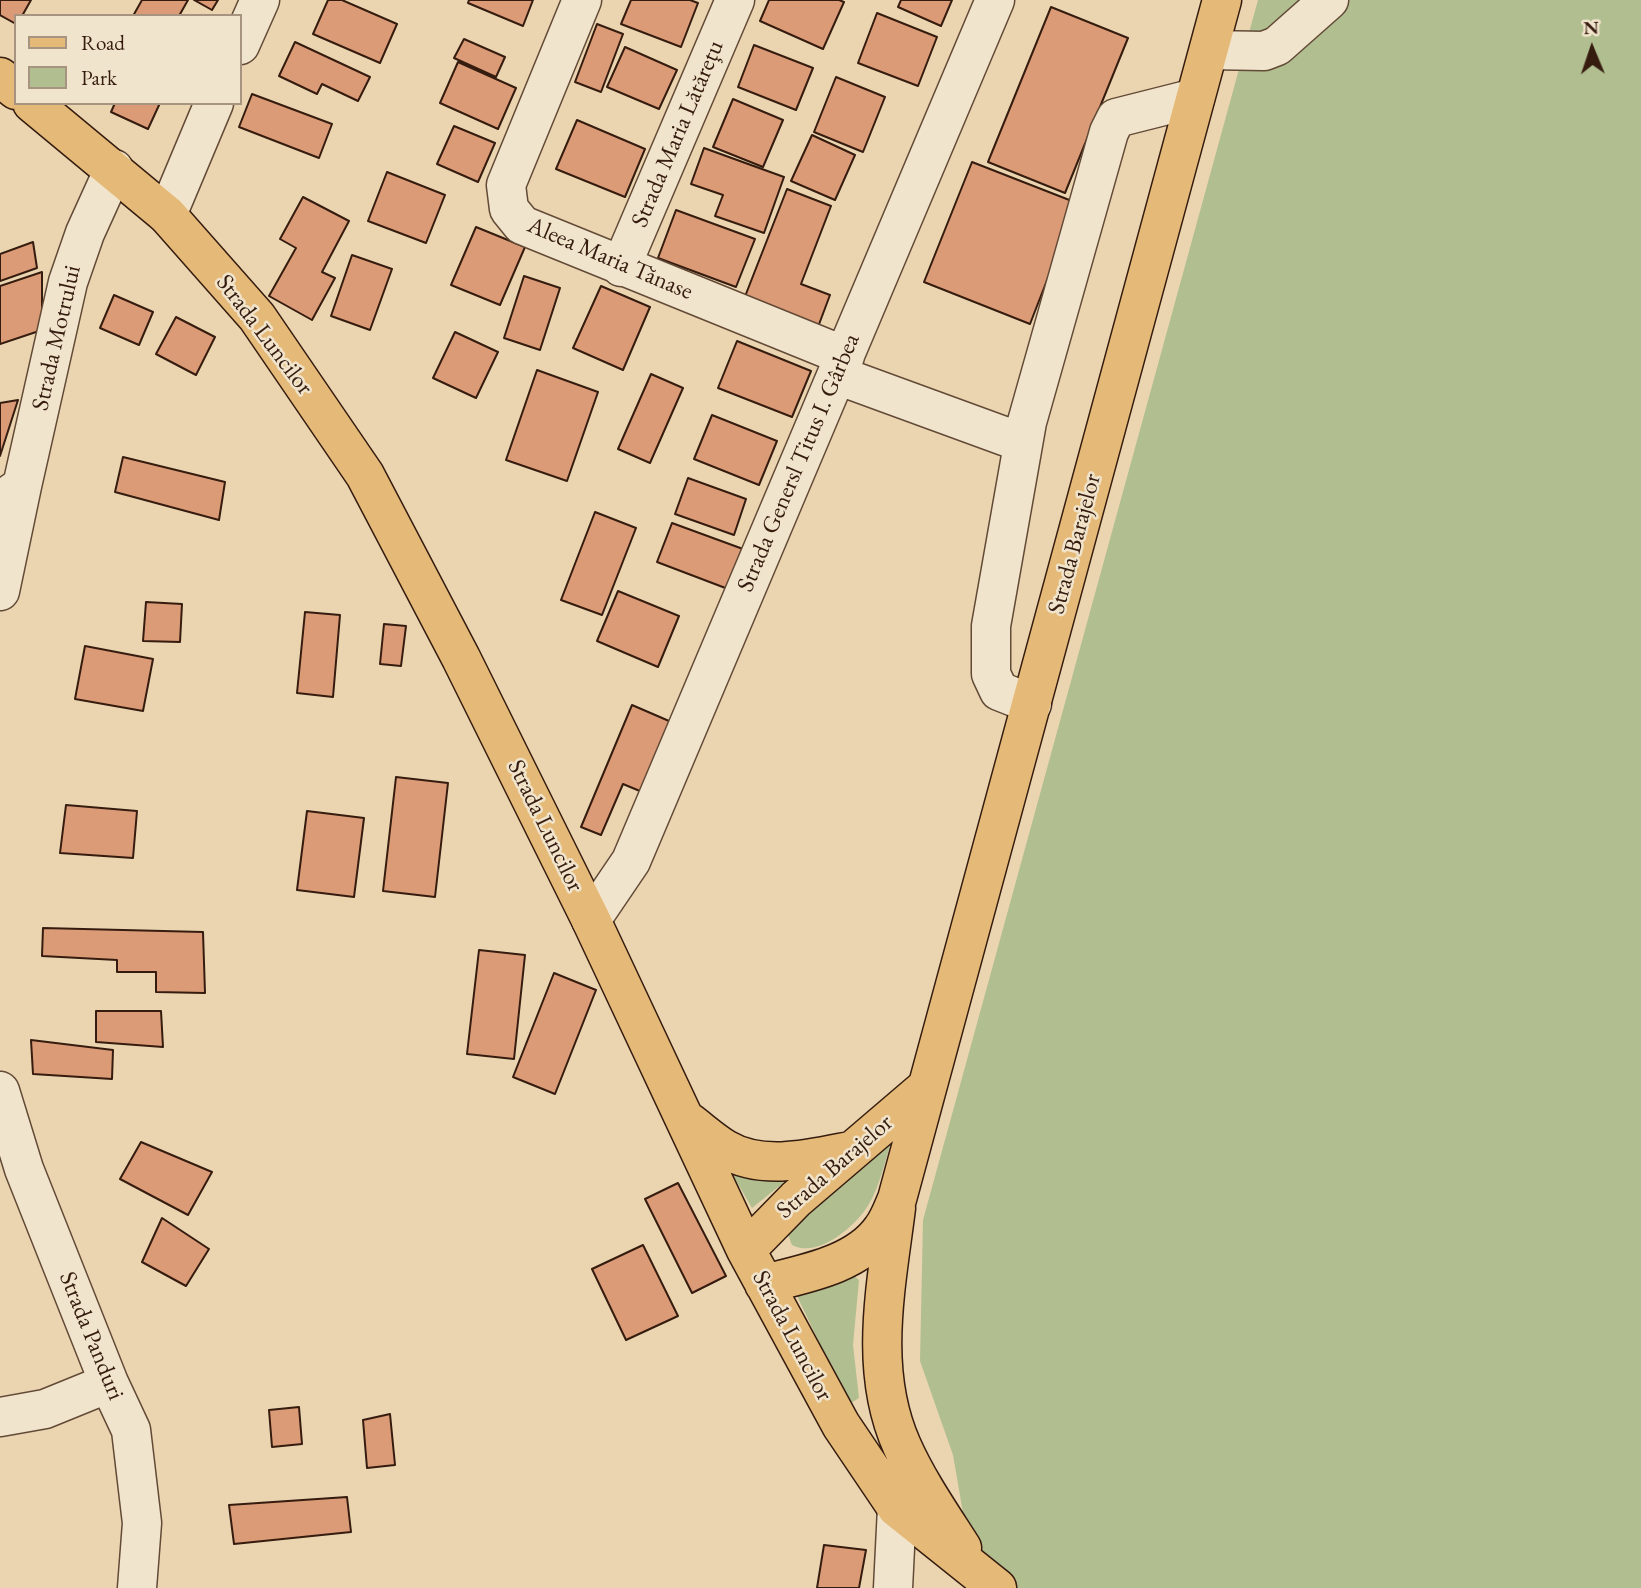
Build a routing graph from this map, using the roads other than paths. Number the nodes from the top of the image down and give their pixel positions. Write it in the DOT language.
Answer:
graph roads {
  1 [pos="260,0"];
  2 [pos="582,0"];
  3 [pos="735,0"];
  4 [pos="995,0"];
  5 [pos="1222,0"];
  6 [pos="1329,0"];
  7 [pos="242,40"];
  8 [pos="1209,50"];
  9 [pos="0,77"];
  10 [pos="14,88"];
  11 [pos="1195,98"];
  12 [pos="34,105"];
  13 [pos="213,105"];
  14 [pos="114,169"];
  15 [pos="167,215"];
  16 [pos="621,267"];
  17 [pos="841,365"];
  18 [pos="1023,443"];
  19 [pos="11,494"];
  20 [pos="0,590"];
  21 [pos="1032,704"];
  22 [pos="591,920"];
  23 [pos="927,1087"];
  24 [pos="0,1091"];
  25 [pos="684,1118"];
  26 [pos="850,1151"];
  27 [pos="897,1199"];
  28 [pos="746,1250"];
  29 [pos="764,1284"];
  30 [pos="108,1383"];
  31 [pos="0,1417"];
  32 [pos="897,1508"];
  33 [pos="989,1582"];
  34 [pos="137,1588"];
  35 [pos="893,1588"];
  1 -- 7 [label="street"];
  2 -- 16 [label="street, Aleea Maria Tănase"];
  3 -- 16 [label="street, Strada Maria Lătăreţu"];
  4 -- 17 [label="street, Strada Genersl Titus I. Gârbea"];
  5 -- 8 [label="main road, Strada Barajelor"];
  6 -- 8 [label="street"];
  8 -- 11 [label="main road, Strada Barajelor"];
  9 -- 10 [label="main road"];
  11 -- 18 [label="street"];
  11 -- 21 [label="main road, Strada Barajelor"];
  12 -- 14 [label="main road, Strada Luncilor"];
  13 -- 15 [label="street"];
  14 -- 15 [label="main road, Strada Luncilor"];
  14 -- 19 [label="street, Strada Motrului"];
  15 -- 22 [label="main road, Strada Luncilor"];
  16 -- 17 [label="street, Aleea Maria Tănase"];
  17 -- 18 [label="street, Aleea Maria Tănase"];
  17 -- 22 [label="street, Strada Genersl Titus I. Gârbea"];
  18 -- 21 [label="street"];
  19 -- 20 [label="street"];
  21 -- 23 [label="main road, Strada Barajelor"];
  22 -- 25 [label="main road, Strada Luncilor"];
  23 -- 26 [label="main road, Strada Barajelor"];
  23 -- 27 [label="main road, Strada Barajelor"];
  24 -- 30 [label="street, Strada Panduri"];
  25 -- 26 [label="main road"];
  25 -- 28 [label="main road, Strada Luncilor"];
  26 -- 28 [label="main road, Strada Barajelor"];
  27 -- 29 [label="main road, Strada Barajelor"];
  27 -- 33 [label="main road"];
  28 -- 29 [label="main road, Strada Luncilor"];
  29 -- 32 [label="main road, Strada Luncilor"];
  30 -- 31 [label="street"];
  30 -- 34 [label="street, Strada Panduri"];
  32 -- 33 [label="main road, Strada Luncilor"];
  32 -- 35 [label="street"];
}
